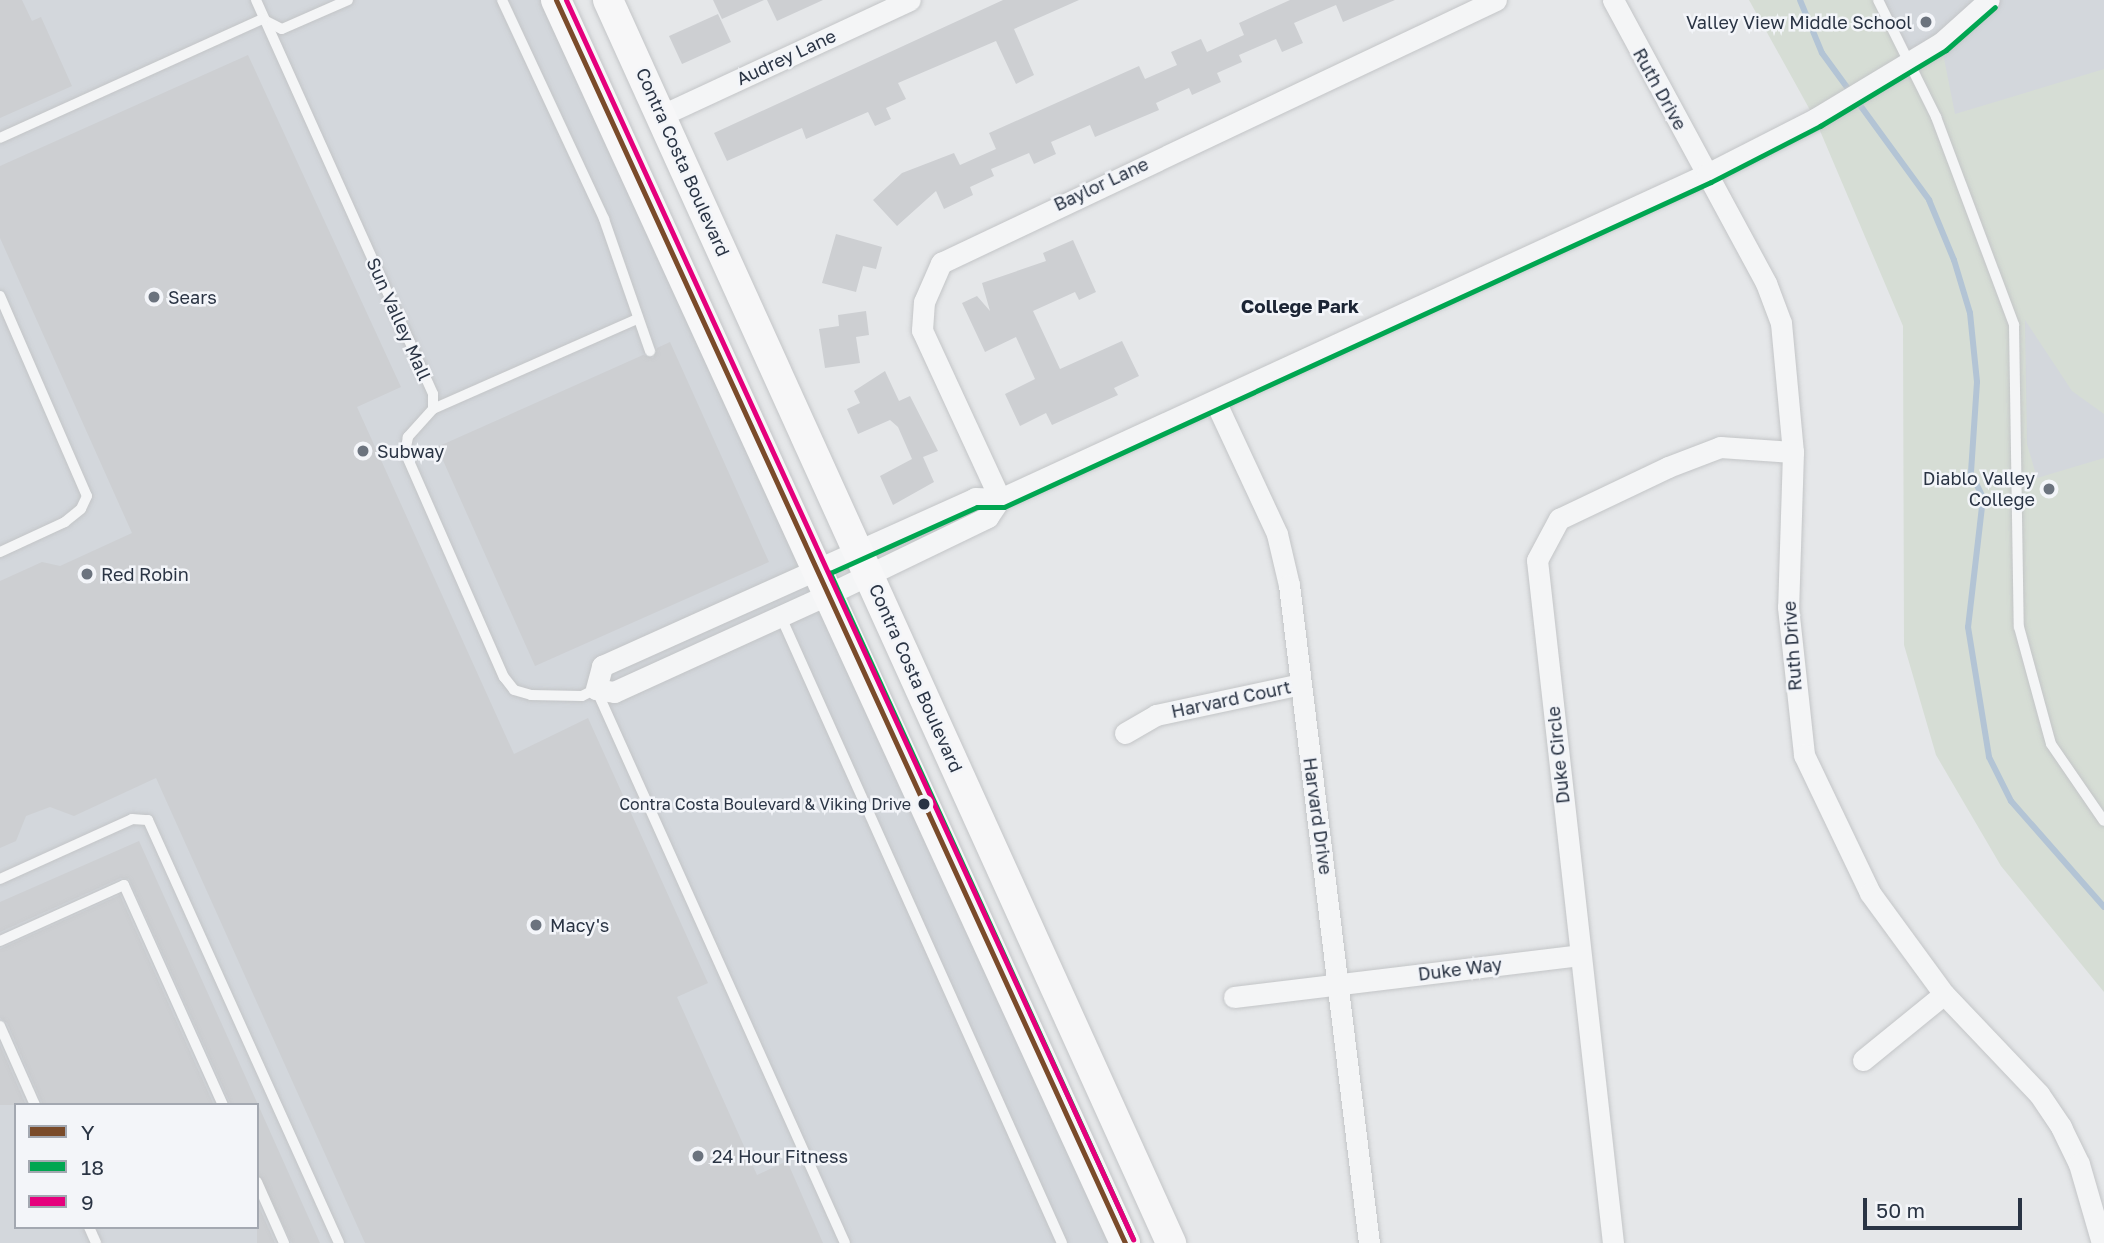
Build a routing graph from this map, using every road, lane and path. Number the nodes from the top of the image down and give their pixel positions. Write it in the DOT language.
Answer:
graph roads {
  1 [pos="256,0"];
  2 [pos="265,0"];
  3 [pos="348,0"];
  4 [pos="502,0"];
  5 [pos="556,0"];
  6 [pos="608,0"];
  7 [pos="910,0"];
  8 [pos="1496,0"];
  9 [pos="1613,0"];
  10 [pos="1878,0"];
  11 [pos="1989,0"];
  12 [pos="869,8"];
  13 [pos="262,19"];
  14 [pos="1901,67"];
  15 [pos="662,115"];
  16 [pos="0,138"];
  17 [pos="1707,174"];
  18 [pos="0,296"];
  19 [pos="638,319"];
  20 [pos="650,351"];
  21 [pos="1216,403"];
  22 [pos="433,408"];
  23 [pos="1793,452"];
  24 [pos="1000,499"];
  25 [pos="0,552"];
  26 [pos="864,563"];
  27 [pos="824,581"];
  28 [pos="780,617"];
  29 [pos="1300,684"];
  30 [pos="596,689"];
  31 [pos="1125,733"];
  32 [pos="2104,821"];
  33 [pos="0,879"];
  34 [pos="0,941"];
  35 [pos="1579,955"];
  36 [pos="1340,983"];
  37 [pos="1944,994"];
  38 [pos="1234,998"];
  39 [pos="0,1026"];
  40 [pos="1863,1060"];
  41 [pos="34,1103"];
  42 [pos="222,1103"];
  43 [pos="259,1187"];
  44 [pos="284,1243"];
  45 [pos="339,1243"];
  46 [pos="845,1243"];
  47 [pos="1062,1243"];
  48 [pos="1125,1243"];
  49 [pos="1171,1243"];
  50 [pos="1369,1243"];
  51 [pos="1613,1243"];
  52 [pos="2102,1243"];
  1 -- 13 [label="lane, Sun Valley Mall"];
  2 -- 13 [label="lane"];
  3 -- 13 [label="lane"];
  4 -- 19 [label="lane"];
  5 -- 27 [label="main road"];
  6 -- 15 [label="main road, Contra Costa Boulevard"];
  7 -- 12 [label="street, Audrey Lane"];
  8 -- 24 [label="street, Baylor Lane"];
  9 -- 17 [label="street, Ruth Drive"];
  10 -- 14 [label="lane"];
  11 -- 14 [label="street"];
  12 -- 15 [label="street, Audrey Lane"];
  13 -- 16 [label="lane"];
  13 -- 22 [label="lane, Sun Valley Mall"];
  14 -- 17 [label="street"];
  14 -- 32 [label="lane"];
  15 -- 26 [label="main road, Contra Costa Boulevard"];
  17 -- 21 [label="street"];
  17 -- 23 [label="street, Ruth Drive"];
  18 -- 25 [label="lane"];
  19 -- 20 [label="lane"];
  19 -- 22 [label="lane"];
  21 -- 24 [label="street"];
  21 -- 29 [label="street, Harvard Drive"];
  22 -- 30 [label="lane"];
  23 -- 35 [label="street, Duke Circle"];
  23 -- 37 [label="street, Ruth Drive"];
  24 -- 26 [label="street"];
  26 -- 27 [label="street"];
  26 -- 27 [label="street"];
  26 -- 49 [label="main road, Contra Costa Boulevard"];
  27 -- 28 [label="street"];
  27 -- 30 [label="street"];
  27 -- 48 [label="main road"];
  28 -- 30 [label="street"];
  28 -- 47 [label="lane"];
  29 -- 31 [label="street, Harvard Court"];
  29 -- 36 [label="street, Harvard Drive"];
  30 -- 46 [label="lane"];
  33 -- 45 [label="lane"];
  34 -- 42 [label="lane"];
  35 -- 36 [label="street, Duke Way"];
  35 -- 51 [label="street, Duke Circle"];
  36 -- 38 [label="street, Duke Way"];
  36 -- 50 [label="street, Harvard Drive"];
  37 -- 40 [label="street"];
  37 -- 52 [label="street, Ruth Drive"];
  39 -- 41 [label="lane"];
  43 -- 44 [label="lane"];
}
